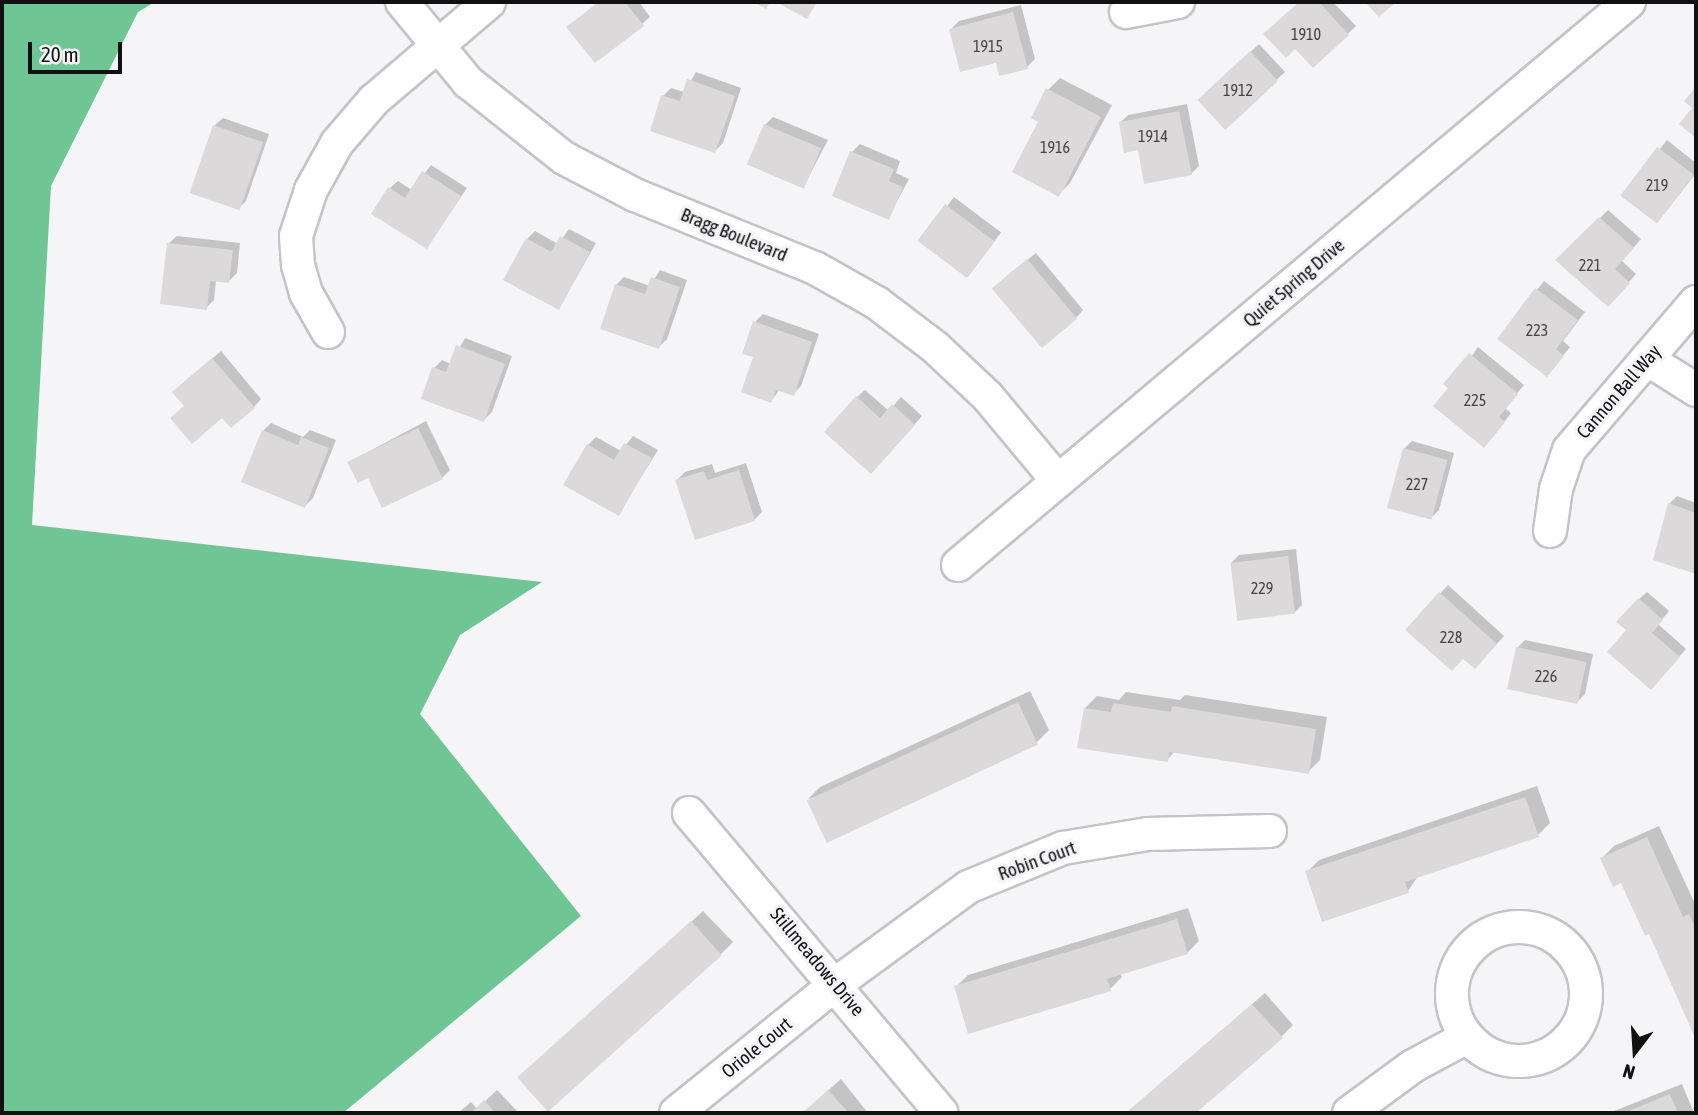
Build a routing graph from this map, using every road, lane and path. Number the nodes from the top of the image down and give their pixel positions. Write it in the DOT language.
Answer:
graph roads {
  1 [pos="402,2"];
  2 [pos="489,2"];
  3 [pos="1178,2"];
  4 [pos="1629,2"];
  5 [pos="1126,12"];
  6 [pos="437,47"];
  7 [pos="1696,302"];
  8 [pos="328,332"];
  9 [pos="1647,359"];
  10 [pos="1696,390"];
  11 [pos="1058,481"];
  12 [pos="1550,531"];
  13 [pos="958,565"];
  14 [pos="689,813"];
  15 [pos="1270,831"];
  16 [pos="837,984"];
  17 [pos="1467,1037"];
  18 [pos="676,1113"];
  19 [pos="942,1113"];
  20 [pos="1349,1113"];
  1 -- 6 [label="street, Bragg Boulevard"];
  2 -- 6 [label="street"];
  3 -- 5 [label="street"];
  4 -- 11 [label="street, Quiet Spring Drive"];
  6 -- 8 [label="street"];
  6 -- 11 [label="street, Bragg Boulevard"];
  7 -- 9 [label="street, Cannon Ball Way"];
  9 -- 10 [label="street"];
  9 -- 12 [label="street, Cannon Ball Way"];
  11 -- 13 [label="street, Quiet Spring Drive"];
  14 -- 16 [label="street, Stillmeadows Drive"];
  15 -- 16 [label="street, Robin Court"];
  16 -- 18 [label="street, Oriole Court"];
  16 -- 19 [label="street, Stillmeadows Drive"];
  17 -- 17 [label="street"];
  17 -- 20 [label="street"];
}
